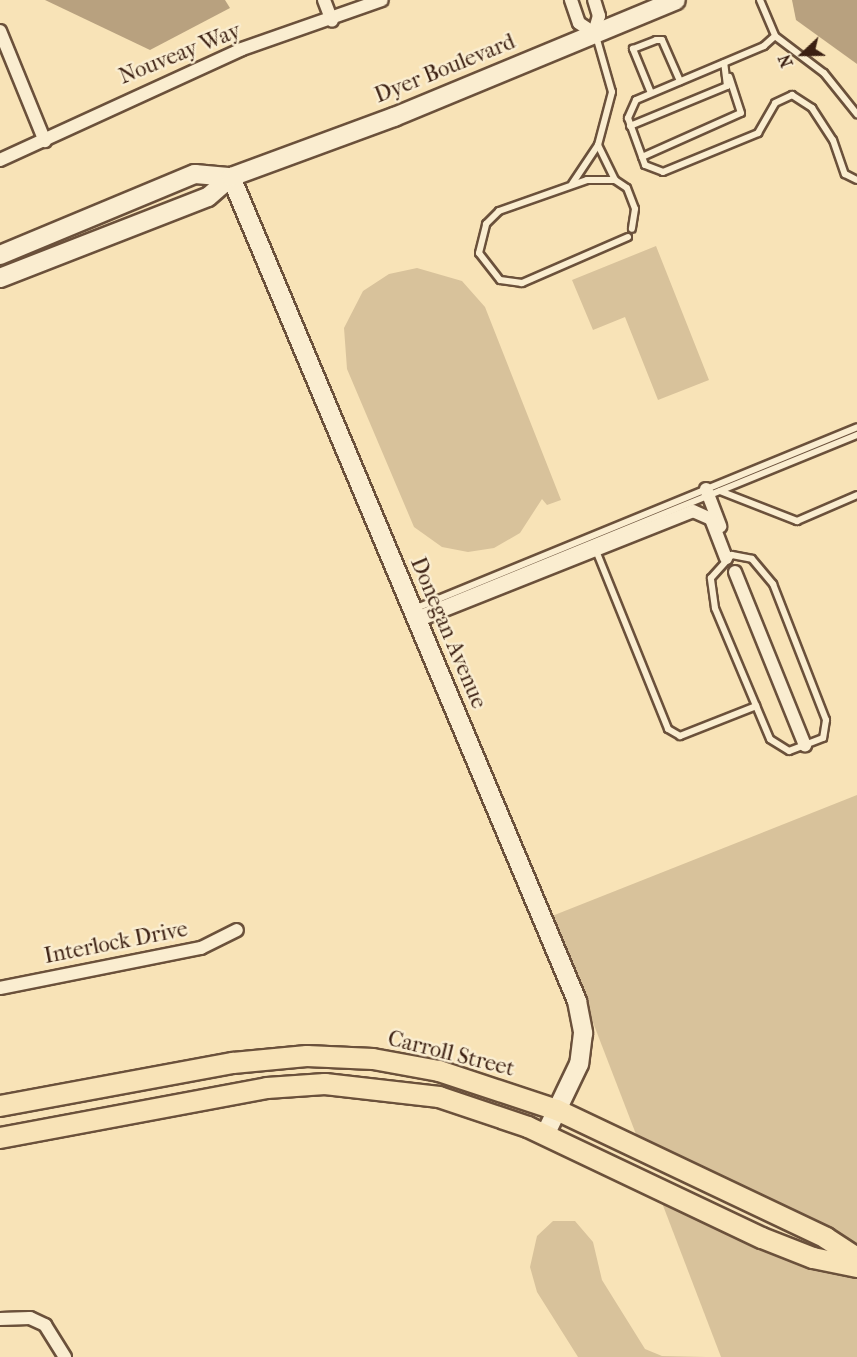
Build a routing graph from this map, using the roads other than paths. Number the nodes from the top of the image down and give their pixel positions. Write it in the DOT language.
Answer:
graph roads {
  1 [pos="324,0"];
  2 [pos="382,0"];
  3 [pos="571,0"];
  4 [pos="594,0"];
  5 [pos="676,0"];
  6 [pos="760,0"];
  7 [pos="332,21"];
  8 [pos="0,31"];
  9 [pos="594,33"];
  10 [pos="775,36"];
  11 [pos="724,63"];
  12 [pos="729,78"];
  13 [pos="680,81"];
  14 [pos="651,93"];
  15 [pos="857,114"];
  16 [pos="630,126"];
  17 [pos="45,141"];
  18 [pos="598,145"];
  19 [pos="642,157"];
  20 [pos="0,160"];
  21 [pos="231,177"];
  22 [pos="615,180"];
  23 [pos="857,180"];
  24 [pos="571,184"];
  25 [pos="632,229"];
  26 [pos="628,237"];
  27 [pos="0,255"];
  28 [pos="0,278"];
  29 [pos="857,427"];
  30 [pos="857,435"];
  31 [pos="711,492"];
  32 [pos="857,495"];
  33 [pos="592,543"];
  34 [pos="729,556"];
  35 [pos="735,572"];
  36 [pos="415,615"];
  37 [pos="756,706"];
  38 [pos="805,745"];
  39 [pos="237,930"];
  40 [pos="0,988"];
  41 [pos="0,1106"];
  42 [pos="557,1110"];
  43 [pos="544,1135"];
  44 [pos="0,1138"];
  45 [pos="857,1258"];
  46 [pos="857,1267"];
  47 [pos="0,1317"];
  48 [pos="65,1357"];
  1 -- 7 [label="street"];
  2 -- 7 [label="street, Nouveay Way"];
  3 -- 9 [label="street"];
  4 -- 9 [label="street"];
  5 -- 9 [label="street, Dyer Boulevard"];
  6 -- 10 [label="lane"];
  7 -- 17 [label="street, Nouveay Way"];
  8 -- 17 [label="street"];
  9 -- 18 [label="lane"];
  9 -- 21 [label="street, Dyer Boulevard"];
  10 -- 11 [label="lane"];
  10 -- 15 [label="lane"];
  11 -- 12 [label="lane"];
  11 -- 13 [label="lane"];
  12 -- 16 [label="lane"];
  12 -- 19 [label="lane"];
  13 -- 14 [label="lane"];
  13 -- 14 [label="lane"];
  14 -- 16 [label="lane"];
  16 -- 19 [label="lane"];
  17 -- 20 [label="street, Nouveay Way"];
  18 -- 22 [label="lane"];
  18 -- 24 [label="lane"];
  19 -- 23 [label="lane"];
  21 -- 27 [label="street, Dyer Boulevard"];
  21 -- 28 [label="street, Dyer Boulevard"];
  21 -- 36 [label="street, Donegan Avenue"];
  22 -- 24 [label="lane"];
  22 -- 25 [label="lane"];
  24 -- 26 [label="lane"];
  29 -- 31 [label="lane"];
  30 -- 31 [label="lane"];
  31 -- 32 [label="lane"];
  31 -- 33 [label="lane"];
  31 -- 34 [label="street"];
  33 -- 34 [label="street"];
  33 -- 36 [label="street"];
  33 -- 37 [label="lane"];
  34 -- 37 [label="lane"];
  34 -- 38 [label="lane"];
  35 -- 38 [label="street"];
  36 -- 42 [label="street, Donegan Avenue"];
  37 -- 38 [label="lane"];
  39 -- 40 [label="street, Interlock Drive"];
  41 -- 42 [label="main road, Carroll Street"];
  42 -- 43 [label="street, Donegan Avenue"];
  42 -- 45 [label="main road, Carroll Street"];
  43 -- 44 [label="main road"];
  43 -- 46 [label="main road"];
  47 -- 48 [label="street"];
}
